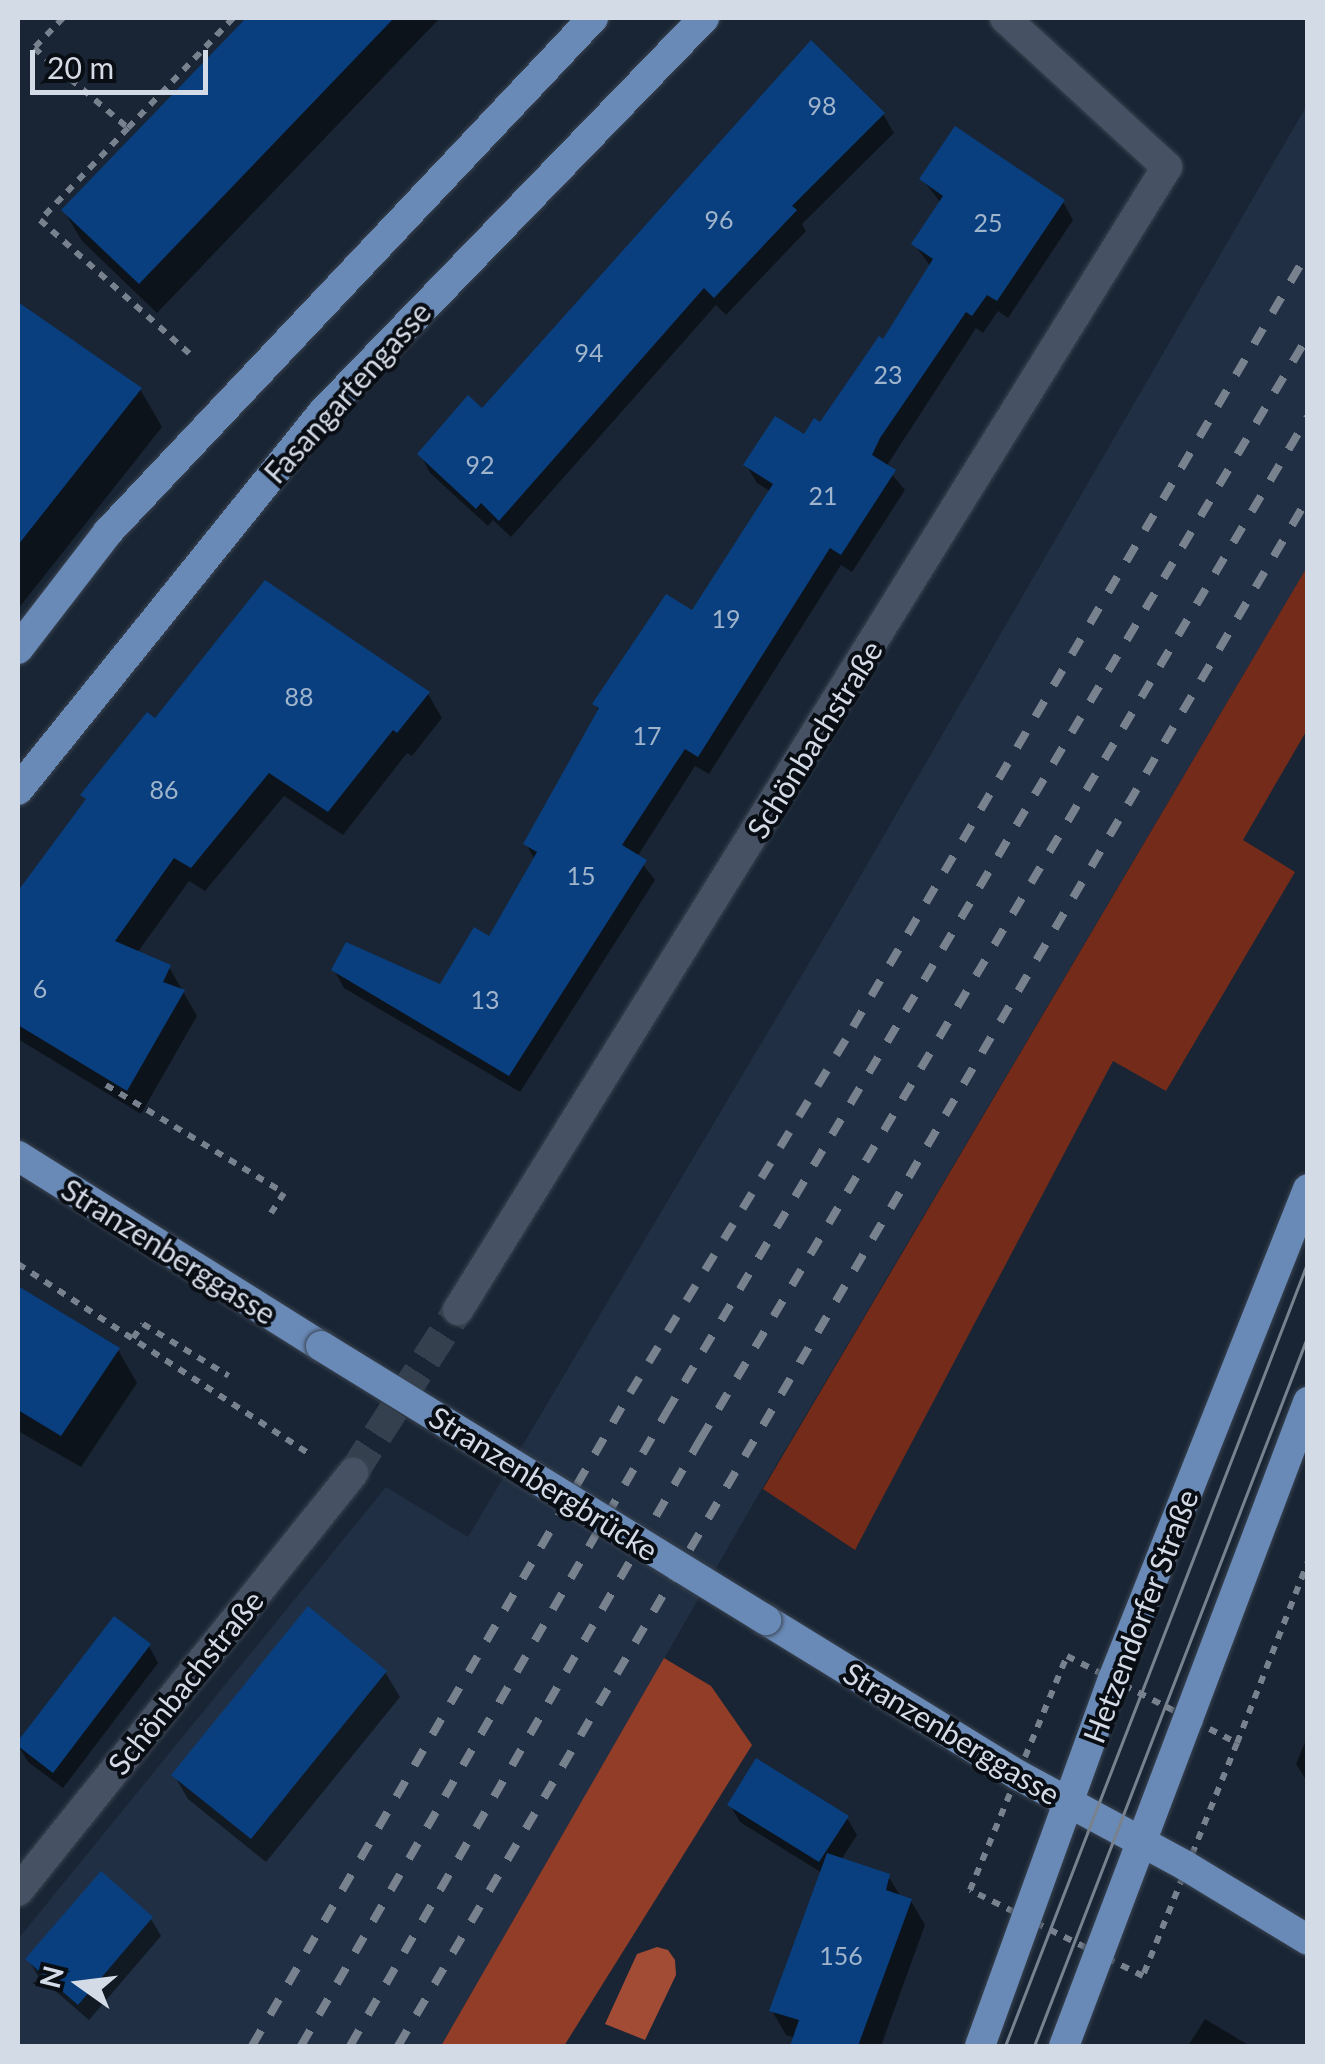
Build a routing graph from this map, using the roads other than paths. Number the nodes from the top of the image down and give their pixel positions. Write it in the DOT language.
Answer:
graph roads {
  1 [pos="593,18"];
  2 [pos="704,18"];
  3 [pos="1005,18"];
  4 [pos="18,649"];
  5 [pos="18,790"];
  6 [pos="18,1156"];
  7 [pos="1308,1189"];
  8 [pos="458,1310"];
  9 [pos="321,1346"];
  10 [pos="1308,1402"];
  11 [pos="353,1473"];
  12 [pos="766,1620"];
  13 [pos="1069,1804"];
  14 [pos="1140,1840"];
  15 [pos="18,1891"];
  16 [pos="1308,1940"];
  17 [pos="980,2046"];
  18 [pos="1064,2046"];
  1 -- 4 [label="main road"];
  2 -- 5 [label="main road, Fasangartengasse"];
  3 -- 8 [label="street, Schönbachstraße"];
  6 -- 9 [label="main road, Stranzenberggasse"];
  7 -- 13 [label="main road, Hetzendorfer Straße"];
  9 -- 12 [label="main road, Stranzenbergbrücke, bridge"];
  10 -- 14 [label="main road"];
  11 -- 15 [label="street, Schönbachstraße"];
  12 -- 13 [label="main road, Stranzenberggasse"];
  13 -- 14 [label="main road, Stranzenberggasse"];
  13 -- 17 [label="main road, Hetzendorfer Straße"];
  14 -- 16 [label="main road, Stranzenberggasse"];
  14 -- 18 [label="main road"];
}
